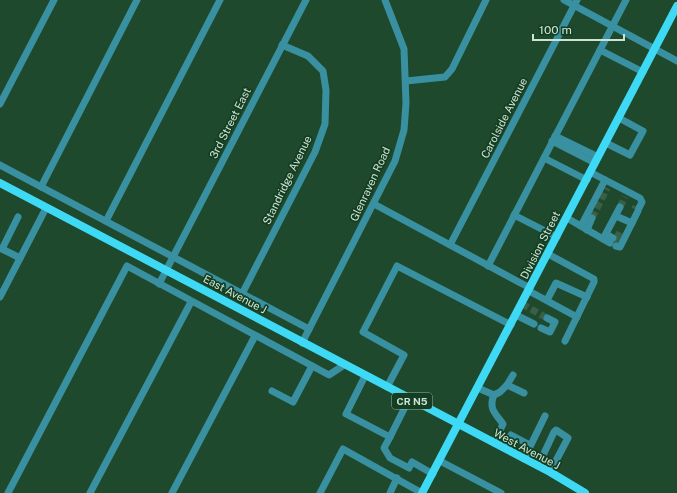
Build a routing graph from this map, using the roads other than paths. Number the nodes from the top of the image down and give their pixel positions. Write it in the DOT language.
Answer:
graph roads {
  1 [pos="54,0"];
  2 [pos="137,0"];
  3 [pos="220,0"];
  4 [pos="306,0"];
  5 [pos="385,0"];
  6 [pos="486,0"];
  7 [pos="564,0"];
  8 [pos="626,0"];
  9 [pos="575,3"];
  10 [pos="677,6"];
  11 [pos="612,26"];
  12 [pos="282,45"];
  13 [pos="655,49"];
  14 [pos="600,50"];
  15 [pos="677,59"];
  16 [pos="643,72"];
  17 [pos="406,81"];
  18 [pos="0,104"];
  19 [pos="619,118"];
  20 [pos="554,139"];
  21 [pos="606,143"];
  22 [pos="544,158"];
  23 [pos="597,160"];
  24 [pos="0,164"];
  25 [pos="589,176"];
  26 [pos="0,183"];
  27 [pos="608,184"];
  28 [pos="41,186"];
  29 [pos="374,204"];
  30 [pos="620,207"];
  31 [pos="46,208"];
  32 [pos="636,212"];
  33 [pos="514,215"];
  34 [pos="616,216"];
  35 [pos="18,217"];
  36 [pos="567,218"];
  37 [pos="592,218"];
  38 [pos="106,221"];
  39 [pos="584,228"];
  40 [pos="607,232"];
  41 [pos="557,237"];
  42 [pos="619,239"];
  43 [pos="450,245"];
  44 [pos="548,254"];
  45 [pos="174,256"];
  46 [pos="20,258"];
  47 [pos="488,266"];
  48 [pos="166,270"];
  49 [pos="159,284"];
  50 [pos="530,289"];
  51 [pos="1,292"];
  52 [pos="242,294"];
  53 [pos="587,297"];
  54 [pos="546,300"];
  55 [pos="191,302"];
  56 [pos="516,315"];
  57 [pos="577,317"];
  58 [pos="546,318"];
  59 [pos="534,324"];
  60 [pos="511,325"];
  61 [pos="541,328"];
  62 [pos="309,329"];
  63 [pos="255,336"];
  64 [pos="565,341"];
  65 [pos="302,343"];
  66 [pos="344,365"];
  67 [pos="312,366"];
  68 [pos="513,375"];
  69 [pos="365,376"];
  70 [pos="507,385"];
  71 [pos="387,387"];
  72 [pos="478,388"];
  73 [pos="272,391"];
  74 [pos="524,393"];
  75 [pos="494,395"];
  76 [pos="409,399"];
  77 [pos="545,416"];
  78 [pos="459,425"];
  79 [pos="390,437"];
  80 [pos="494,443"];
  81 [pos="530,445"];
  82 [pos="504,448"];
  83 [pos="524,459"];
  84 [pos="440,461"];
  85 [pos="538,466"];
  86 [pos="550,472"];
  87 [pos="433,474"];
  88 [pos="397,478"];
  89 [pos="8,493"];
  90 [pos="90,493"];
  91 [pos="172,493"];
  92 [pos="320,493"];
  93 [pos="390,493"];
  94 [pos="422,493"];
  95 [pos="501,493"];
  96 [pos="585,493"];
  1 -- 18 [label="street"];
  2 -- 28 [label="street"];
  3 -- 38 [label="street"];
  4 -- 12 [label="street, 3rd Street East"];
  5 -- 17 [label="street, Glenraven Road"];
  6 -- 17 [label="street"];
  7 -- 9 [label="street"];
  8 -- 11 [label="street"];
  9 -- 11 [label="street"];
  9 -- 43 [label="street, Carolside Avenue"];
  10 -- 13 [label="main road, Division Street"];
  11 -- 13 [label="street"];
  11 -- 14 [label="street"];
  12 -- 45 [label="street, 3rd Street East"];
  12 -- 52 [label="street, Standridge Avenue"];
  13 -- 15 [label="street"];
  13 -- 16 [label="main road, Division Street"];
  14 -- 16 [label="street"];
  14 -- 20 [label="street"];
  16 -- 19 [label="main road, Division Street"];
  17 -- 29 [label="street, Glenraven Road"];
  19 -- 21 [label="main road, Division Street"];
  19 -- 21 [label="street"];
  20 -- 22 [label="street"];
  20 -- 23 [label="street"];
  21 -- 23 [label="main road, Division Street"];
  22 -- 25 [label="street"];
  22 -- 33 [label="street"];
  23 -- 25 [label="main road, Division Street"];
  24 -- 28 [label="street, East Avenue J"];
  25 -- 27 [label="street"];
  25 -- 36 [label="main road, Division Street"];
  26 -- 31 [label="main road, East Avenue J / CR N5"];
  27 -- 32 [label="street"];
  27 -- 39 [label="street"];
  28 -- 38 [label="street, East Avenue J"];
  29 -- 43 [label="street"];
  29 -- 62 [label="street, Glenraven Road"];
  30 -- 34 [label="street"];
  31 -- 46 [label="street"];
  31 -- 48 [label="main road, East Avenue J / CR N5"];
  32 -- 34 [label="street"];
  32 -- 42 [label="street"];
  33 -- 41 [label="street"];
  33 -- 47 [label="street"];
  34 -- 40 [label="street"];
  35 -- 46 [label="street"];
  36 -- 39 [label="street"];
  36 -- 41 [label="main road, Division Street"];
  37 -- 39 [label="street"];
  38 -- 45 [label="street, East Avenue J"];
  39 -- 40 [label="street"];
  40 -- 42 [label="street"];
  40 -- 42 [label="street"];
  41 -- 44 [label="main road, Division Street"];
  43 -- 47 [label="street"];
  44 -- 50 [label="main road, Division Street"];
  44 -- 53 [label="street"];
  45 -- 48 [label="street, 3rd Street East"];
  45 -- 52 [label="street, East Avenue J"];
  46 -- 51 [label="street"];
  47 -- 50 [label="street"];
  48 -- 49 [label="street, 3rd Street East"];
  48 -- 65 [label="main road, East Avenue J / CR N5"];
  49 -- 55 [label="street"];
  49 -- 89 [label="street"];
  50 -- 54 [label="street"];
  50 -- 56 [label="main road, Division Street"];
  52 -- 62 [label="street, East Avenue J"];
  53 -- 54 [label="street"];
  53 -- 57 [label="street"];
  54 -- 57 [label="street"];
  55 -- 63 [label="street"];
  55 -- 90 [label="street"];
  56 -- 59 [label="street"];
  56 -- 60 [label="main road, Division Street"];
  57 -- 64 [label="street"];
  58 -- 61 [label="street"];
  60 -- 71 [label="street"];
  60 -- 72 [label="main road, Division Street"];
  62 -- 65 [label="street, Glenraven Road"];
  63 -- 67 [label="street"];
  63 -- 91 [label="street"];
  65 -- 66 [label="main road, East Avenue J / CR N5"];
  66 -- 67 [label="street"];
  66 -- 69 [label="main road, East Avenue J / CR N5"];
  67 -- 73 [label="street"];
  68 -- 70 [label="street"];
  69 -- 71 [label="main road, East Avenue J / CR N5"];
  69 -- 79 [label="street"];
  70 -- 74 [label="street"];
  70 -- 75 [label="street"];
  71 -- 76 [label="main road, East Avenue J / CR N5"];
  72 -- 75 [label="street"];
  72 -- 78 [label="main road, Division Street"];
  75 -- 80 [label="street"];
  76 -- 78 [label="main road, East Avenue J / CR N5"];
  76 -- 79 [label="street"];
  77 -- 81 [label="street"];
  78 -- 80 [label="main road, West Avenue J / CR N5"];
  78 -- 84 [label="main road, Division Street"];
  79 -- 87 [label="street"];
  80 -- 82 [label="main road, West Avenue J / CR N5"];
  81 -- 82 [label="street"];
  81 -- 83 [label="street"];
  82 -- 83 [label="main road, West Avenue J / CR N5"];
  83 -- 85 [label="main road, West Avenue J / CR N5"];
  84 -- 87 [label="main road, Division Street"];
  84 -- 95 [label="street"];
  85 -- 86 [label="main road, West Avenue J / CR N5"];
  85 -- 86 [label="street"];
  86 -- 96 [label="main road, West Avenue J / CR N5"];
  87 -- 94 [label="main road, Division Street"];
  88 -- 92 [label="street"];
  88 -- 93 [label="street"];
  88 -- 94 [label="street"];
}
